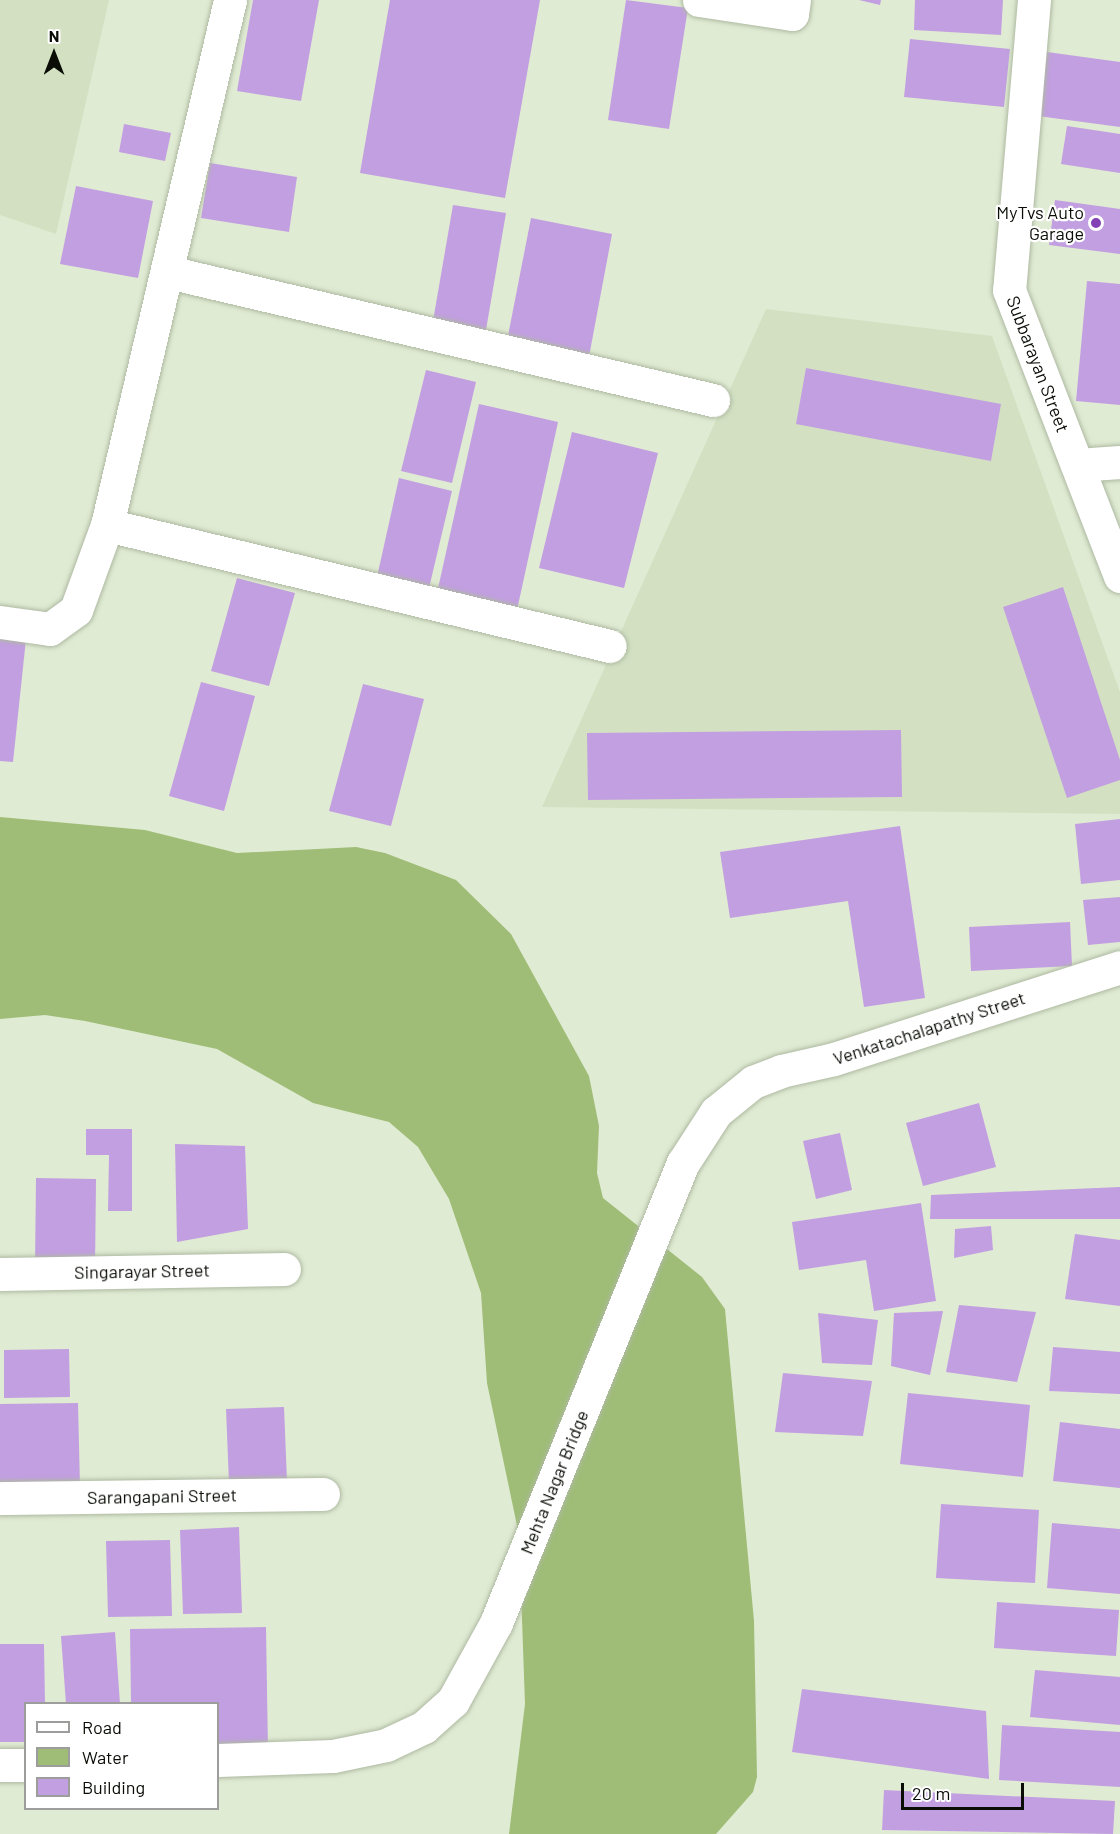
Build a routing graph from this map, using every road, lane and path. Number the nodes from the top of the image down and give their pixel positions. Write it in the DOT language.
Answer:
graph roads {
  1 [pos="230,0"];
  2 [pos="699,0"];
  3 [pos="794,0"];
  4 [pos="1034,0"];
  5 [pos="168,273"];
  6 [pos="713,400"];
  7 [pos="1120,462"];
  8 [pos="1077,465"];
  9 [pos="107,525"];
  10 [pos="1120,576"];
  11 [pos="0,622"];
  12 [pos="610,646"];
  13 [pos="1120,967"];
  14 [pos="741,1091"];
  15 [pos="284,1269"];
  16 [pos="0,1274"];
  17 [pos="323,1494"];
  18 [pos="0,1498"];
  19 [pos="219,1760"];
  20 [pos="0,1765"];
  21 [pos="24,1765"];
  1 -- 5 [label="street"];
  2 -- 3 [label="street"];
  4 -- 8 [label="street, Subbarayan Street"];
  5 -- 6 [label="street"];
  5 -- 9 [label="street"];
  7 -- 8 [label="street"];
  8 -- 10 [label="street, Subbarayan Street"];
  9 -- 11 [label="street"];
  9 -- 12 [label="street"];
  13 -- 14 [label="street, Venkatachalapathy Street"];
  14 -- 19 [label="street, Mehta Nagar Bridge"];
  15 -- 16 [label="street, Singarayar Street"];
  17 -- 18 [label="street, Sarangapani Street"];
  20 -- 21 [label="street"];
}
